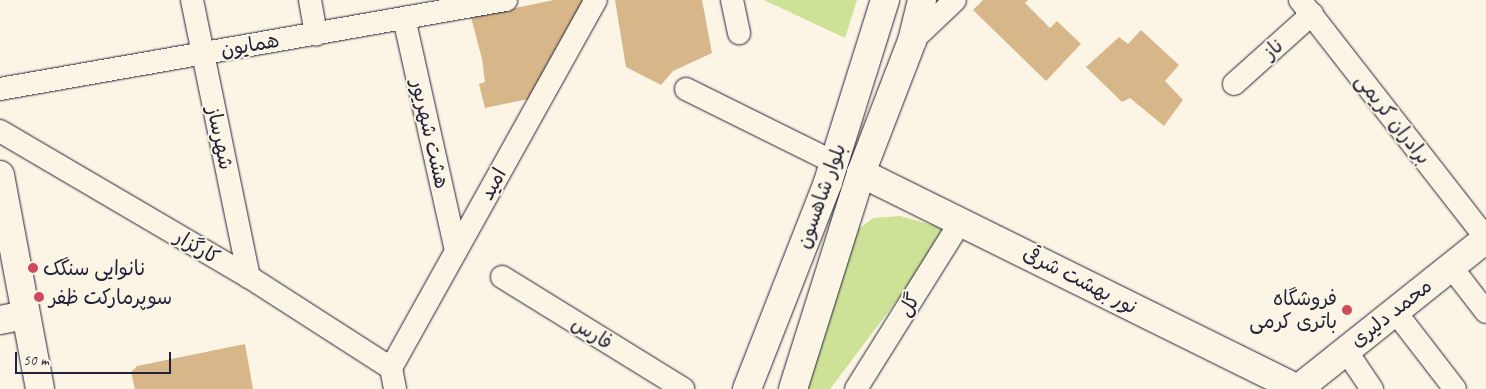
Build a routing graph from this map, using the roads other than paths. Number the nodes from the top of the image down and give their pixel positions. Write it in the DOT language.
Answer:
graph roads {
  1 [pos="192,0"];
  2 [pos="310,0"];
  3 [pos="502,0"];
  4 [pos="596,0"];
  5 [pos="732,0"];
  6 [pos="885,0"];
  7 [pos="922,0"];
  8 [pos="955,0"];
  9 [pos="1306,7"];
  10 [pos="404,18"];
  11 [pos="738,32"];
  12 [pos="316,34"];
  13 [pos="912,41"];
  14 [pos="203,54"];
  15 [pos="1234,84"];
  16 [pos="0,89"];
  17 [pos="686,89"];
  18 [pos="0,131"];
  19 [pos="835,163"];
  20 [pos="861,173"];
  21 [pos="0,175"];
  22 [pos="961,221"];
  23 [pos="1486,238"];
  24 [pos="456,250"];
  25 [pos="1486,256"];
  26 [pos="249,277"];
  27 [pos="502,277"];
  28 [pos="1459,277"];
  29 [pos="1486,312"];
  30 [pos="13,317"];
  31 [pos="1404,323"];
  32 [pos="1354,361"];
  33 [pos="393,379"];
  34 [pos="40,389"];
  35 [pos="682,389"];
  36 [pos="747,389"];
  37 [pos="793,389"];
  38 [pos="856,389"];
  39 [pos="1298,389"];
  40 [pos="1315,389"];
  41 [pos="1372,389"];
  42 [pos="1455,389"];
  1 -- 14 [label="street, شهرساز"];
  2 -- 12 [label="street"];
  3 -- 10 [label="street, همایون"];
  4 -- 24 [label="street, امید"];
  5 -- 11 [label="street"];
  6 -- 19 [label="main road, بلوار شاهسون"];
  7 -- 13 [label="main road, بلوار شاهسون"];
  8 -- 13 [label="street"];
  9 -- 15 [label="street, ناز"];
  9 -- 23 [label="street, برادران کریمی"];
  10 -- 12 [label="street, همایون"];
  10 -- 24 [label="street, هشت شهریور"];
  12 -- 14 [label="street, همایون"];
  13 -- 20 [label="main road, بلوار شاهسون"];
  14 -- 16 [label="street, همایون"];
  14 -- 26 [label="street, شهرساز"];
  17 -- 19 [label="street"];
  18 -- 26 [label="street, کارگزار"];
  19 -- 36 [label="main road, بلوار شاهسون"];
  20 -- 22 [label="main road, نور بهشت شرقی"];
  20 -- 37 [label="main road, بلوار شاهسون"];
  21 -- 30 [label="main road"];
  22 -- 38 [label="street, گل"];
  22 -- 39 [label="main road, نور بهشت شرقی"];
  23 -- 39 [label="main road, محمد دلیری"];
  24 -- 33 [label="street, امید"];
  25 -- 28 [label="main road, محمد دلیری"];
  26 -- 33 [label="street, کارگزار"];
  27 -- 35 [label="street, فارس"];
  28 -- 29 [label="street"];
  28 -- 31 [label="main road, محمد دلیری"];
  30 -- 34 [label="main road"];
  31 -- 32 [label="main road, محمد دلیری"];
  31 -- 42 [label="street"];
  32 -- 40 [label="main road, محمد دلیری"];
  32 -- 41 [label="street"];
}
